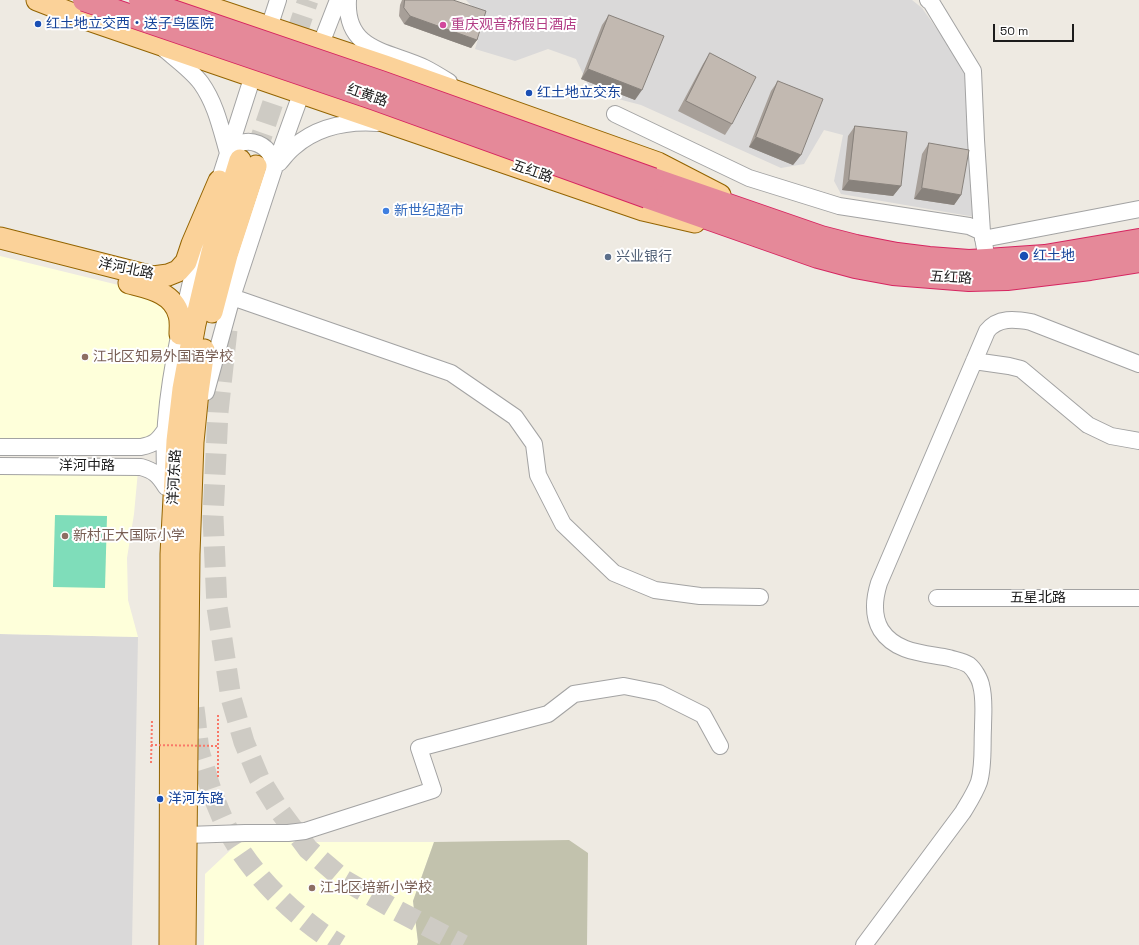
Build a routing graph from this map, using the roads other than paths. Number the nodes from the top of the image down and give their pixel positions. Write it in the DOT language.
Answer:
graph roads {
  1 [pos="37,0"];
  2 [pos="84,0"];
  3 [pos="140,0"];
  4 [pos="178,0"];
  5 [pos="188,0"];
  6 [pos="278,0"];
  7 [pos="338,0"];
  8 [pos="348,0"];
  9 [pos="928,0"];
  10 [pos="269,26"];
  11 [pos="158,44"];
  12 [pos="321,44"];
  13 [pos="407,74"];
  14 [pos="253,76"];
  15 [pos="301,92"];
  16 [pos="478,99"];
  17 [pos="615,114"];
  18 [pos="390,123"];
  19 [pos="250,162"];
  20 [pos="220,180"];
  21 [pos="650,188"];
  22 [pos="1139,209"];
  23 [pos="769,230"];
  24 [pos="983,235"];
  25 [pos="0,238"];
  26 [pos="1139,240"];
  27 [pos="0,250"];
  28 [pos="987,260"];
  29 [pos="1139,261"];
  30 [pos="232,297"];
  31 [pos="180,334"];
  32 [pos="974,361"];
  33 [pos="1139,364"];
  34 [pos="166,429"];
  35 [pos="1139,441"];
  36 [pos="193,442"];
  37 [pos="0,447"];
  38 [pos="0,466"];
  39 [pos="166,487"];
  40 [pos="171,554"];
  41 [pos="760,597"];
  42 [pos="937,598"];
  43 [pos="1139,598"];
  44 [pos="720,746"];
  45 [pos="186,835"];
  46 [pos="170,945"];
  47 [pos="185,945"];
  48 [pos="864,945"];
  1 -- 11 [label="main road, 五红路"];
  2 -- 21 [label="highway, 红黄路, bridge"];
  3 -- 21 [label="highway, 红黄路, bridge"];
  4 -- 11 [label="main road"];
  5 -- 10 [label="main road, 五红路"];
  6 -- 10 [label="street"];
  7 -- 12 [label="street"];
  8 -- 16 [label="street"];
  9 -- 24 [label="street"];
  10 -- 12 [label="main road, 五红路"];
  10 -- 14 [label="street"];
  11 -- 14 [label="main road, 五红路"];
  11 -- 19 [label="street"];
  12 -- 13 [label="main road, 五红路"];
  12 -- 15 [label="street"];
  13 -- 16 [label="main road, 五红路"];
  13 -- 18 [label="main road"];
  14 -- 15 [label="main road, 五红路"];
  14 -- 19 [label="street"];
  15 -- 18 [label="main road, 五红路"];
  15 -- 19 [label="street"];
  16 -- 23 [label="main road, 五红路"];
  17 -- 24 [label="street"];
  18 -- 19 [label="street"];
  18 -- 23 [label="main road, 五红路"];
  19 -- 20 [label="street"];
  19 -- 30 [label="street"];
  19 -- 36 [label="main road, 洋河东路"];
  19 -- 40 [label="main road, 洋河东路"];
  20 -- 25 [label="main road, 洋河北路"];
  20 -- 31 [label="street"];
  21 -- 23 [label="highway, 五红路"];
  22 -- 24 [label="street"];
  23 -- 28 [label="highway, 五红路"];
  23 -- 29 [label="highway, 五红路"];
  24 -- 28 [label="street"];
  26 -- 28 [label="highway, 五红路"];
  27 -- 31 [label="main road, 洋河北路"];
  30 -- 36 [label="street"];
  30 -- 41 [label="street"];
  31 -- 34 [label="street"];
  32 -- 33 [label="street"];
  32 -- 35 [label="street"];
  32 -- 48 [label="street"];
  34 -- 37 [label="street, 洋河中路"];
  34 -- 39 [label="street"];
  36 -- 45 [label="main road, 洋河东路"];
  38 -- 39 [label="street, 洋河中路"];
  39 -- 40 [label="street"];
  40 -- 46 [label="main road, 洋河东路"];
  42 -- 43 [label="street, 五星北路"];
  44 -- 45 [label="street"];
  45 -- 47 [label="main road, 洋河东路"];
}
